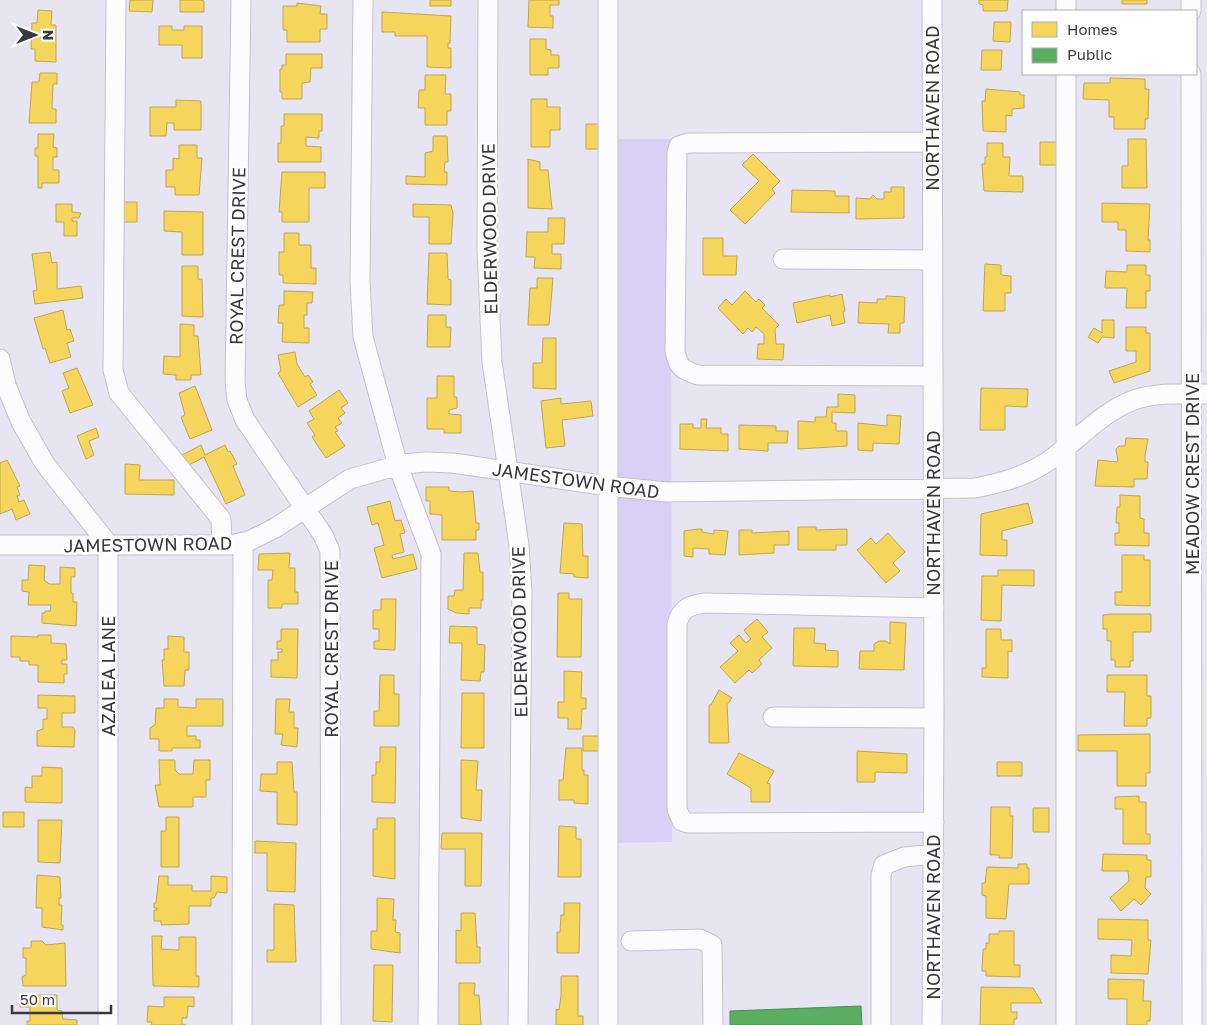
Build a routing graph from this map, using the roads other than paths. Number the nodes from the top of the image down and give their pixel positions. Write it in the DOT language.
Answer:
graph roads {
  1 [pos="116,0"];
  2 [pos="241,0"];
  3 [pos="363,0"];
  4 [pos="488,0"];
  5 [pos="608,0"];
  6 [pos="932,0"];
  7 [pos="1066,75"];
  8 [pos="1191,75"];
  9 [pos="932,142"];
  10 [pos="783,259"];
  11 [pos="933,260"];
  12 [pos="0,359"];
  13 [pos="933,376"];
  14 [pos="1199,394"];
  15 [pos="1066,447"];
  16 [pos="398,466"];
  17 [pos="508,470"];
  18 [pos="607,486"];
  19 [pos="933,489"];
  20 [pos="305,510"];
  21 [pos="243,542"];
  22 [pos="108,544"];
  23 [pos="0,545"];
  24 [pos="222,545"];
  25 [pos="934,608"];
  26 [pos="773,717"];
  27 [pos="934,718"];
  28 [pos="934,822"];
  29 [pos="934,854"];
  30 [pos="631,941"];
  31 [pos="108,1025"];
  32 [pos="242,1025"];
  33 [pos="331,1025"];
  34 [pos="428,1025"];
  35 [pos="518,1025"];
  36 [pos="608,1025"];
  37 [pos="713,1025"];
  38 [pos="881,1025"];
  39 [pos="932,1025"];
  40 [pos="1066,1025"];
  41 [pos="1192,1025"];
  1 -- 24 [label="street"];
  2 -- 20 [label="street, ROYAL CREST DRIVE"];
  3 -- 16 [label="street"];
  4 -- 17 [label="street, ELDERWOOD DRIVE"];
  5 -- 18 [label="street"];
  6 -- 9 [label="street, NORTHAVEN ROAD"];
  7 -- 15 [label="street"];
  8 -- 14 [label="street, MEADOW CREST DRIVE"];
  9 -- 11 [label="street, NORTHAVEN ROAD"];
  9 -- 13 [label="street"];
  10 -- 11 [label="street"];
  11 -- 13 [label="street, NORTHAVEN ROAD"];
  12 -- 22 [label="street"];
  13 -- 19 [label="street, NORTHAVEN ROAD"];
  14 -- 15 [label="street, JAMESTOWN ROAD"];
  14 -- 41 [label="street, MEADOW CREST DRIVE"];
  15 -- 19 [label="street, JAMESTOWN ROAD"];
  15 -- 40 [label="street"];
  16 -- 17 [label="street, JAMESTOWN ROAD"];
  16 -- 20 [label="street, JAMESTOWN ROAD"];
  16 -- 34 [label="street"];
  17 -- 18 [label="street, JAMESTOWN ROAD"];
  17 -- 35 [label="street, ELDERWOOD DRIVE"];
  18 -- 19 [label="street, JAMESTOWN ROAD"];
  18 -- 36 [label="street"];
  19 -- 25 [label="street, NORTHAVEN ROAD"];
  20 -- 21 [label="street, JAMESTOWN ROAD"];
  20 -- 33 [label="street, ROYAL CREST DRIVE"];
  21 -- 24 [label="street, JAMESTOWN ROAD"];
  21 -- 32 [label="street"];
  22 -- 23 [label="street, JAMESTOWN ROAD"];
  22 -- 24 [label="street, JAMESTOWN ROAD"];
  22 -- 31 [label="street, AZALEA LANE"];
  25 -- 27 [label="street, NORTHAVEN ROAD"];
  25 -- 28 [label="street"];
  26 -- 27 [label="street"];
  27 -- 28 [label="street, NORTHAVEN ROAD"];
  28 -- 29 [label="street, NORTHAVEN ROAD"];
  29 -- 38 [label="street"];
  29 -- 39 [label="street, NORTHAVEN ROAD"];
  30 -- 37 [label="street"];
}
